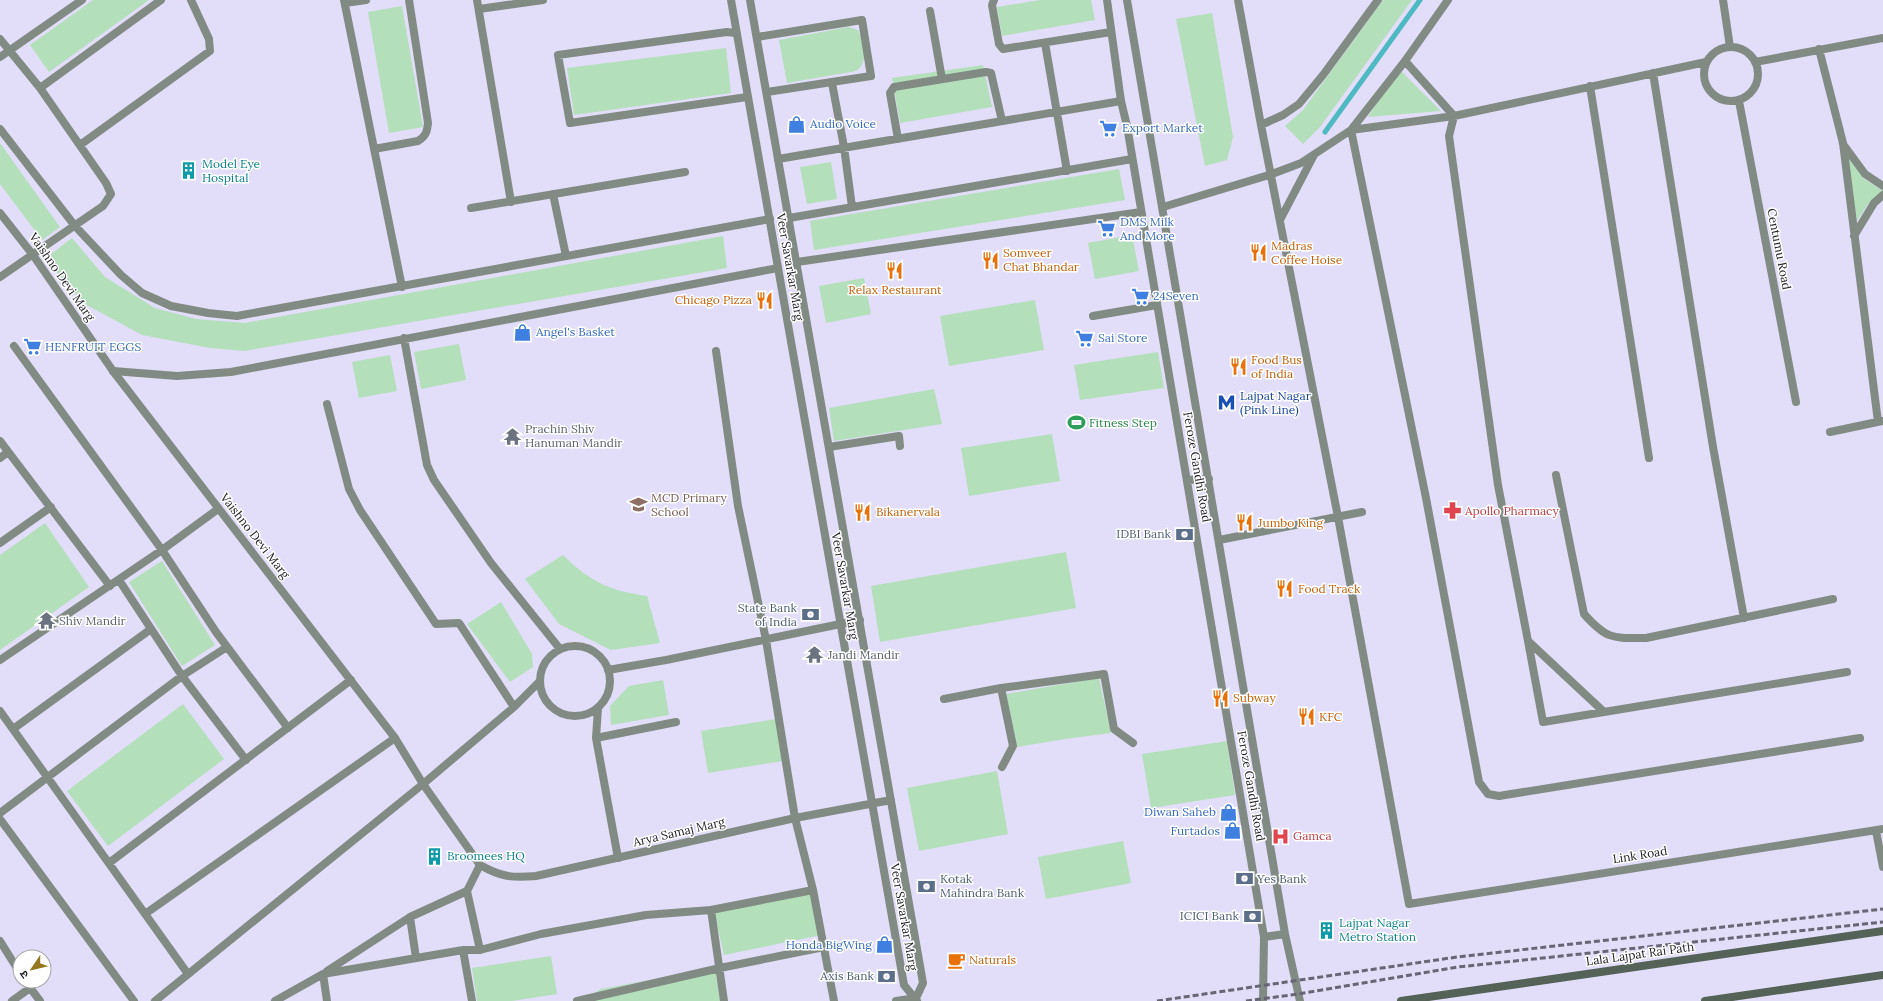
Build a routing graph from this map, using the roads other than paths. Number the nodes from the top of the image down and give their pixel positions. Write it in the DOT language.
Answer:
graph roads {
  1 [pos="82,0"];
  2 [pos="161,0"];
  3 [pos="191,0"];
  4 [pos="366,0"];
  5 [pos="409,0"];
  6 [pos="477,0"];
  7 [pos="543,0"];
  8 [pos="731,0"];
  9 [pos="750,0"];
  10 [pos="994,0"];
  11 [pos="1107,0"];
  12 [pos="1127,0"];
  13 [pos="1238,0"];
  14 [pos="1378,0"];
  15 [pos="1448,0"];
  16 [pos="1722,0"];
  17 [pos="344,2"];
  18 [pos="479,9"];
  19 [pos="930,11"];
  20 [pos="1111,32"];
  21 [pos="736,33"];
  22 [pos="757,36"];
  23 [pos="1883,38"];
  24 [pos="0,39"];
  25 [pos="1045,43"];
  26 [pos="1730,47"];
  27 [pos="1820,49"];
  28 [pos="9,51"];
  29 [pos="0,57"];
  30 [pos="1405,61"];
  31 [pos="1706,62"];
  32 [pos="1755,62"];
  33 [pos="1653,73"];
  34 [pos="942,80"];
  35 [pos="832,83"];
  36 [pos="1590,86"];
  37 [pos="40,88"];
  38 [pos="767,92"];
  39 [pos="747,97"];
  40 [pos="1121,101"];
  41 [pos="1739,101"];
  42 [pos="1056,112"];
  43 [pos="1454,116"];
  44 [pos="1002,121"];
  45 [pos="1261,125"];
  46 [pos="0,129"];
  47 [pos="1351,130"];
  48 [pos="898,139"];
  49 [pos="1843,143"];
  50 [pos="80,145"];
  51 [pos="844,148"];
  52 [pos="374,149"];
  53 [pos="1314,156"];
  54 [pos="778,159"];
  55 [pos="1132,159"];
  56 [pos="1067,171"];
  57 [pos="685,172"];
  58 [pos="1272,174"];
  59 [pos="1883,186"];
  60 [pos="554,194"];
  61 [pos="1883,195"];
  62 [pos="511,202"];
  63 [pos="852,207"];
  64 [pos="1163,207"];
  65 [pos="471,208"];
  66 [pos="1141,212"];
  67 [pos="0,213"];
  68 [pos="789,218"];
  69 [pos="770,219"];
  70 [pos="1280,220"];
  71 [pos="75,226"];
  72 [pos="1854,236"];
  73 [pos="33,255"];
  74 [pos="566,256"];
  75 [pos="797,262"];
  76 [pos="778,268"];
  77 [pos="0,277"];
  78 [pos="402,287"];
  79 [pos="1156,305"];
  80 [pos="1092,316"];
  81 [pos="404,338"];
  82 [pos="14,346"];
  83 [pos="716,351"];
  84 [pos="113,371"];
  85 [pos="1796,402"];
  86 [pos="327,404"];
  87 [pos="1880,421"];
  88 [pos="1830,432"];
  89 [pos="0,441"];
  90 [pos="900,446"];
  91 [pos="829,447"];
  92 [pos="8,452"];
  93 [pos="0,458"];
  94 [pos="1649,458"];
  95 [pos="1556,475"];
  96 [pos="1209,479"];
  97 [pos="1187,480"];
  98 [pos="51,507"];
  99 [pos="218,509"];
  100 [pos="1362,512"];
  101 [pos="1338,517"];
  102 [pos="1219,540"];
  103 [pos="0,543"];
  104 [pos="162,550"];
  105 [pos="119,580"];
  106 [pos="110,586"];
  107 [pos="1833,599"];
  108 [pos="1744,618"];
  109 [pos="860,620"];
  110 [pos="840,625"];
  111 [pos="151,629"];
  112 [pos="766,640"];
  113 [pos="1528,641"];
  114 [pos="227,647"];
  115 [pos="560,649"];
  116 [pos="0,660"];
  117 [pos="608,670"];
  118 [pos="1847,672"];
  119 [pos="182,676"];
  120 [pos="350,680"];
  121 [pos="540,681"];
  122 [pos="1001,688"];
  123 [pos="944,698"];
  124 [pos="514,708"];
  125 [pos="598,708"];
  126 [pos="0,711"];
  127 [pos="1604,712"];
  128 [pos="676,722"];
  129 [pos="288,728"];
  130 [pos="13,730"];
  131 [pos="395,738"];
  132 [pos="596,738"];
  133 [pos="1860,738"];
  134 [pos="1133,743"];
  135 [pos="246,760"];
  136 [pos="1002,767"];
  137 [pos="47,777"];
  138 [pos="423,784"];
  139 [pos="891,800"];
  140 [pos="872,804"];
  141 [pos="0,813"];
  142 [pos="795,818"];
  143 [pos="0,819"];
  144 [pos="1879,830"];
  145 [pos="618,858"];
  146 [pos="109,863"];
  147 [pos="480,865"];
  148 [pos="1883,867"];
  149 [pos="492,872"];
  150 [pos="813,890"];
  151 [pos="467,891"];
  152 [pos="711,910"];
  153 [pos="146,914"];
  154 [pos="410,917"];
  155 [pos="1883,931"];
  156 [pos="1285,934"];
  157 [pos="1264,937"];
  158 [pos="0,941"];
  159 [pos="824,947"];
  160 [pos="463,950"];
  161 [pos="480,950"];
  162 [pos="416,958"];
  163 [pos="12,960"];
  164 [pos="720,968"];
  165 [pos="188,974"];
  166 [pos="323,974"];
  167 [pos="1883,975"];
  168 [pos="23,989"];
  169 [pos="30,989"];
  170 [pos="917,1000"];
  171 [pos="12,1001"];
  172 [pos="40,1001"];
  173 [pos="134,1001"];
  174 [pos="155,1001"];
  175 [pos="275,1001"];
  176 [pos="327,1001"];
  177 [pos="472,1001"];
  178 [pos="576,1001"];
  179 [pos="724,1001"];
  180 [pos="834,1001"];
  181 [pos="896,1001"];
  182 [pos="1263,1001"];
  183 [pos="1300,1001"];
  184 [pos="1401,1001"];
  185 [pos="1705,1001"];
  1 -- 28 [label="street"];
  2 -- 37 [label="street"];
  3 -- 50 [label="street"];
  4 -- 17 [label="street"];
  5 -- 52 [label="street"];
  6 -- 18 [label="street"];
  7 -- 18 [label="street"];
  8 -- 21 [label="street, Veer Savarkar Marg"];
  9 -- 22 [label="street, Veer Savarkar Marg"];
  10 -- 25 [label="street"];
  11 -- 20 [label="street, Feroze Gandhi Road"];
  12 -- 64 [label="street, Feroze Gandhi Road"];
  13 -- 45 [label="street"];
  14 -- 45 [label="street"];
  15 -- 30 [label="street"];
  16 -- 26 [label="street"];
  17 -- 52 [label="street"];
  18 -- 62 [label="street"];
  19 -- 34 [label="street"];
  20 -- 25 [label="street"];
  20 -- 40 [label="street, Feroze Gandhi Road"];
  21 -- 39 [label="street, Veer Savarkar Marg"];
  21 -- 39 [label="street"];
  22 -- 35 [label="street"];
  22 -- 38 [label="street, Veer Savarkar Marg"];
  23 -- 27 [label="street"];
  24 -- 28 [label="street"];
  25 -- 42 [label="street"];
  26 -- 31 [label="street"];
  26 -- 32 [label="street"];
  27 -- 32 [label="street"];
  27 -- 49 [label="street"];
  28 -- 29 [label="street"];
  28 -- 37 [label="street"];
  30 -- 43 [label="street"];
  30 -- 47 [label="street"];
  31 -- 33 [label="street"];
  31 -- 41 [label="street"];
  32 -- 41 [label="street"];
  33 -- 36 [label="street"];
  33 -- 108 [label="street"];
  34 -- 44 [label="street"];
  34 -- 48 [label="street"];
  35 -- 38 [label="street"];
  35 -- 51 [label="street"];
  36 -- 43 [label="street"];
  36 -- 94 [label="street"];
  37 -- 50 [label="street"];
  38 -- 54 [label="street, Veer Savarkar Marg"];
  39 -- 69 [label="street, Veer Savarkar Marg"];
  40 -- 42 [label="street"];
  40 -- 55 [label="street, Feroze Gandhi Road"];
  41 -- 85 [label="street, Centumu Road"];
  42 -- 44 [label="street"];
  42 -- 56 [label="street"];
  43 -- 47 [label="street"];
  43 -- 113 [label="street"];
  44 -- 48 [label="street"];
  45 -- 58 [label="street"];
  46 -- 71 [label="street"];
  47 -- 53 [label="street"];
  47 -- 133 [label="street"];
  48 -- 51 [label="street"];
  49 -- 59 [label="street"];
  49 -- 72 [label="street"];
  50 -- 71 [label="street"];
  51 -- 54 [label="street"];
  51 -- 63 [label="street"];
  52 -- 78 [label="street"];
  53 -- 58 [label="street"];
  53 -- 70 [label="street"];
  54 -- 68 [label="street, Veer Savarkar Marg"];
  55 -- 56 [label="street"];
  55 -- 66 [label="street, Feroze Gandhi Road"];
  56 -- 63 [label="street"];
  57 -- 60 [label="street"];
  58 -- 64 [label="street"];
  58 -- 70 [label="street"];
  60 -- 62 [label="street"];
  60 -- 74 [label="street"];
  61 -- 72 [label="street"];
  62 -- 65 [label="street"];
  63 -- 68 [label="street"];
  64 -- 96 [label="street, Feroze Gandhi Road"];
  66 -- 75 [label="street"];
  66 -- 79 [label="street, Feroze Gandhi Road"];
  67 -- 73 [label="street, Vaishno Devi Marg"];
  68 -- 75 [label="street, Veer Savarkar Marg"];
  69 -- 74 [label="street"];
  69 -- 76 [label="street, Veer Savarkar Marg"];
  70 -- 101 [label="street"];
  71 -- 73 [label="street"];
  71 -- 78 [label="street"];
  72 -- 87 [label="street"];
  73 -- 77 [label="street"];
  73 -- 84 [label="street, Vaishno Devi Marg"];
  74 -- 78 [label="street"];
  75 -- 91 [label="street, Veer Savarkar Marg"];
  76 -- 81 [label="street"];
  76 -- 110 [label="street, Veer Savarkar Marg"];
  79 -- 80 [label="street"];
  79 -- 97 [label="street, Feroze Gandhi Road"];
  81 -- 84 [label="street"];
  81 -- 115 [label="street"];
  82 -- 104 [label="street"];
  83 -- 112 [label="street"];
  84 -- 99 [label="street, Vaishno Devi Marg"];
  86 -- 124 [label="street"];
  87 -- 88 [label="street"];
  89 -- 92 [label="street"];
  90 -- 91 [label="street"];
  91 -- 109 [label="street, Veer Savarkar Marg"];
  92 -- 93 [label="street"];
  92 -- 98 [label="street"];
  95 -- 108 [label="street"];
  96 -- 97 [label="street"];
  96 -- 102 [label="street, Feroze Gandhi Road"];
  97 -- 157 [label="street, Feroze Gandhi Road"];
  98 -- 103 [label="street"];
  98 -- 106 [label="street"];
  99 -- 104 [label="street"];
  99 -- 120 [label="street, Vaishno Devi Marg"];
  100 -- 101 [label="street"];
  101 -- 102 [label="street"];
  101 -- 144 [label="street, Link Road"];
  102 -- 156 [label="street, Feroze Gandhi Road"];
  104 -- 105 [label="street"];
  104 -- 114 [label="street"];
  105 -- 106 [label="street"];
  105 -- 111 [label="street"];
  106 -- 116 [label="street"];
  107 -- 108 [label="street"];
  109 -- 110 [label="street"];
  109 -- 139 [label="street, Veer Savarkar Marg"];
  110 -- 112 [label="street"];
  110 -- 140 [label="street, Veer Savarkar Marg"];
  111 -- 119 [label="street"];
  111 -- 130 [label="street"];
  112 -- 117 [label="street"];
  112 -- 142 [label="street"];
  113 -- 127 [label="street"];
  113 -- 127 [label="street"];
  114 -- 119 [label="street"];
  114 -- 129 [label="street"];
  115 -- 117 [label="street"];
  115 -- 121 [label="street"];
  117 -- 125 [label="street"];
  118 -- 127 [label="street"];
  119 -- 135 [label="street"];
  119 -- 137 [label="street"];
  120 -- 129 [label="street"];
  120 -- 131 [label="street, Vaishno Devi Marg"];
  121 -- 124 [label="street"];
  121 -- 125 [label="street"];
  122 -- 123 [label="street"];
  122 -- 134 [label="street"];
  122 -- 136 [label="street"];
  124 -- 138 [label="street"];
  125 -- 132 [label="street"];
  126 -- 130 [label="street"];
  128 -- 132 [label="street"];
  129 -- 135 [label="street"];
  130 -- 137 [label="street"];
  131 -- 138 [label="street, Vaishno Devi Marg"];
  131 -- 153 [label="street"];
  132 -- 145 [label="street"];
  135 -- 146 [label="street"];
  137 -- 141 [label="street"];
  137 -- 146 [label="street"];
  138 -- 147 [label="street, Vaishno Devi Marg"];
  138 -- 165 [label="street"];
  139 -- 140 [label="street, Arya Samaj Marg"];
  139 -- 170 [label="street, Veer Savarkar Marg"];
  140 -- 142 [label="street, Arya Samaj Marg"];
  140 -- 170 [label="street, Veer Savarkar Marg"];
  142 -- 145 [label="street, Arya Samaj Marg"];
  142 -- 150 [label="street"];
  143 -- 173 [label="street"];
  144 -- 148 [label="street"];
  145 -- 149 [label="street, Arya Samaj Marg"];
  146 -- 153 [label="street"];
  147 -- 149 [label="street, Vaishno Devi Marg"];
  147 -- 151 [label="street"];
  150 -- 152 [label="street"];
  150 -- 159 [label="street"];
  151 -- 154 [label="street"];
  151 -- 161 [label="street"];
  152 -- 161 [label="street"];
  152 -- 164 [label="street"];
  153 -- 165 [label="street"];
  154 -- 162 [label="street"];
  154 -- 166 [label="street"];
  155 -- 184 [label="main road, Lala Lajpat Rai Path"];
  156 -- 157 [label="street"];
  156 -- 183 [label="street, Feroze Gandhi Road"];
  157 -- 182 [label="street, Feroze Gandhi Road"];
  158 -- 163 [label="street"];
  159 -- 164 [label="street"];
  159 -- 180 [label="street"];
  160 -- 161 [label="street"];
  160 -- 162 [label="street"];
  160 -- 177 [label="street"];
  162 -- 166 [label="street"];
  164 -- 178 [label="street"];
  164 -- 179 [label="street"];
  165 -- 174 [label="street"];
  166 -- 175 [label="street"];
  166 -- 176 [label="street"];
  167 -- 185 [label="main road"];
  168 -- 171 [label="street"];
  169 -- 172 [label="street"];
  170 -- 181 [label="street"];
}
